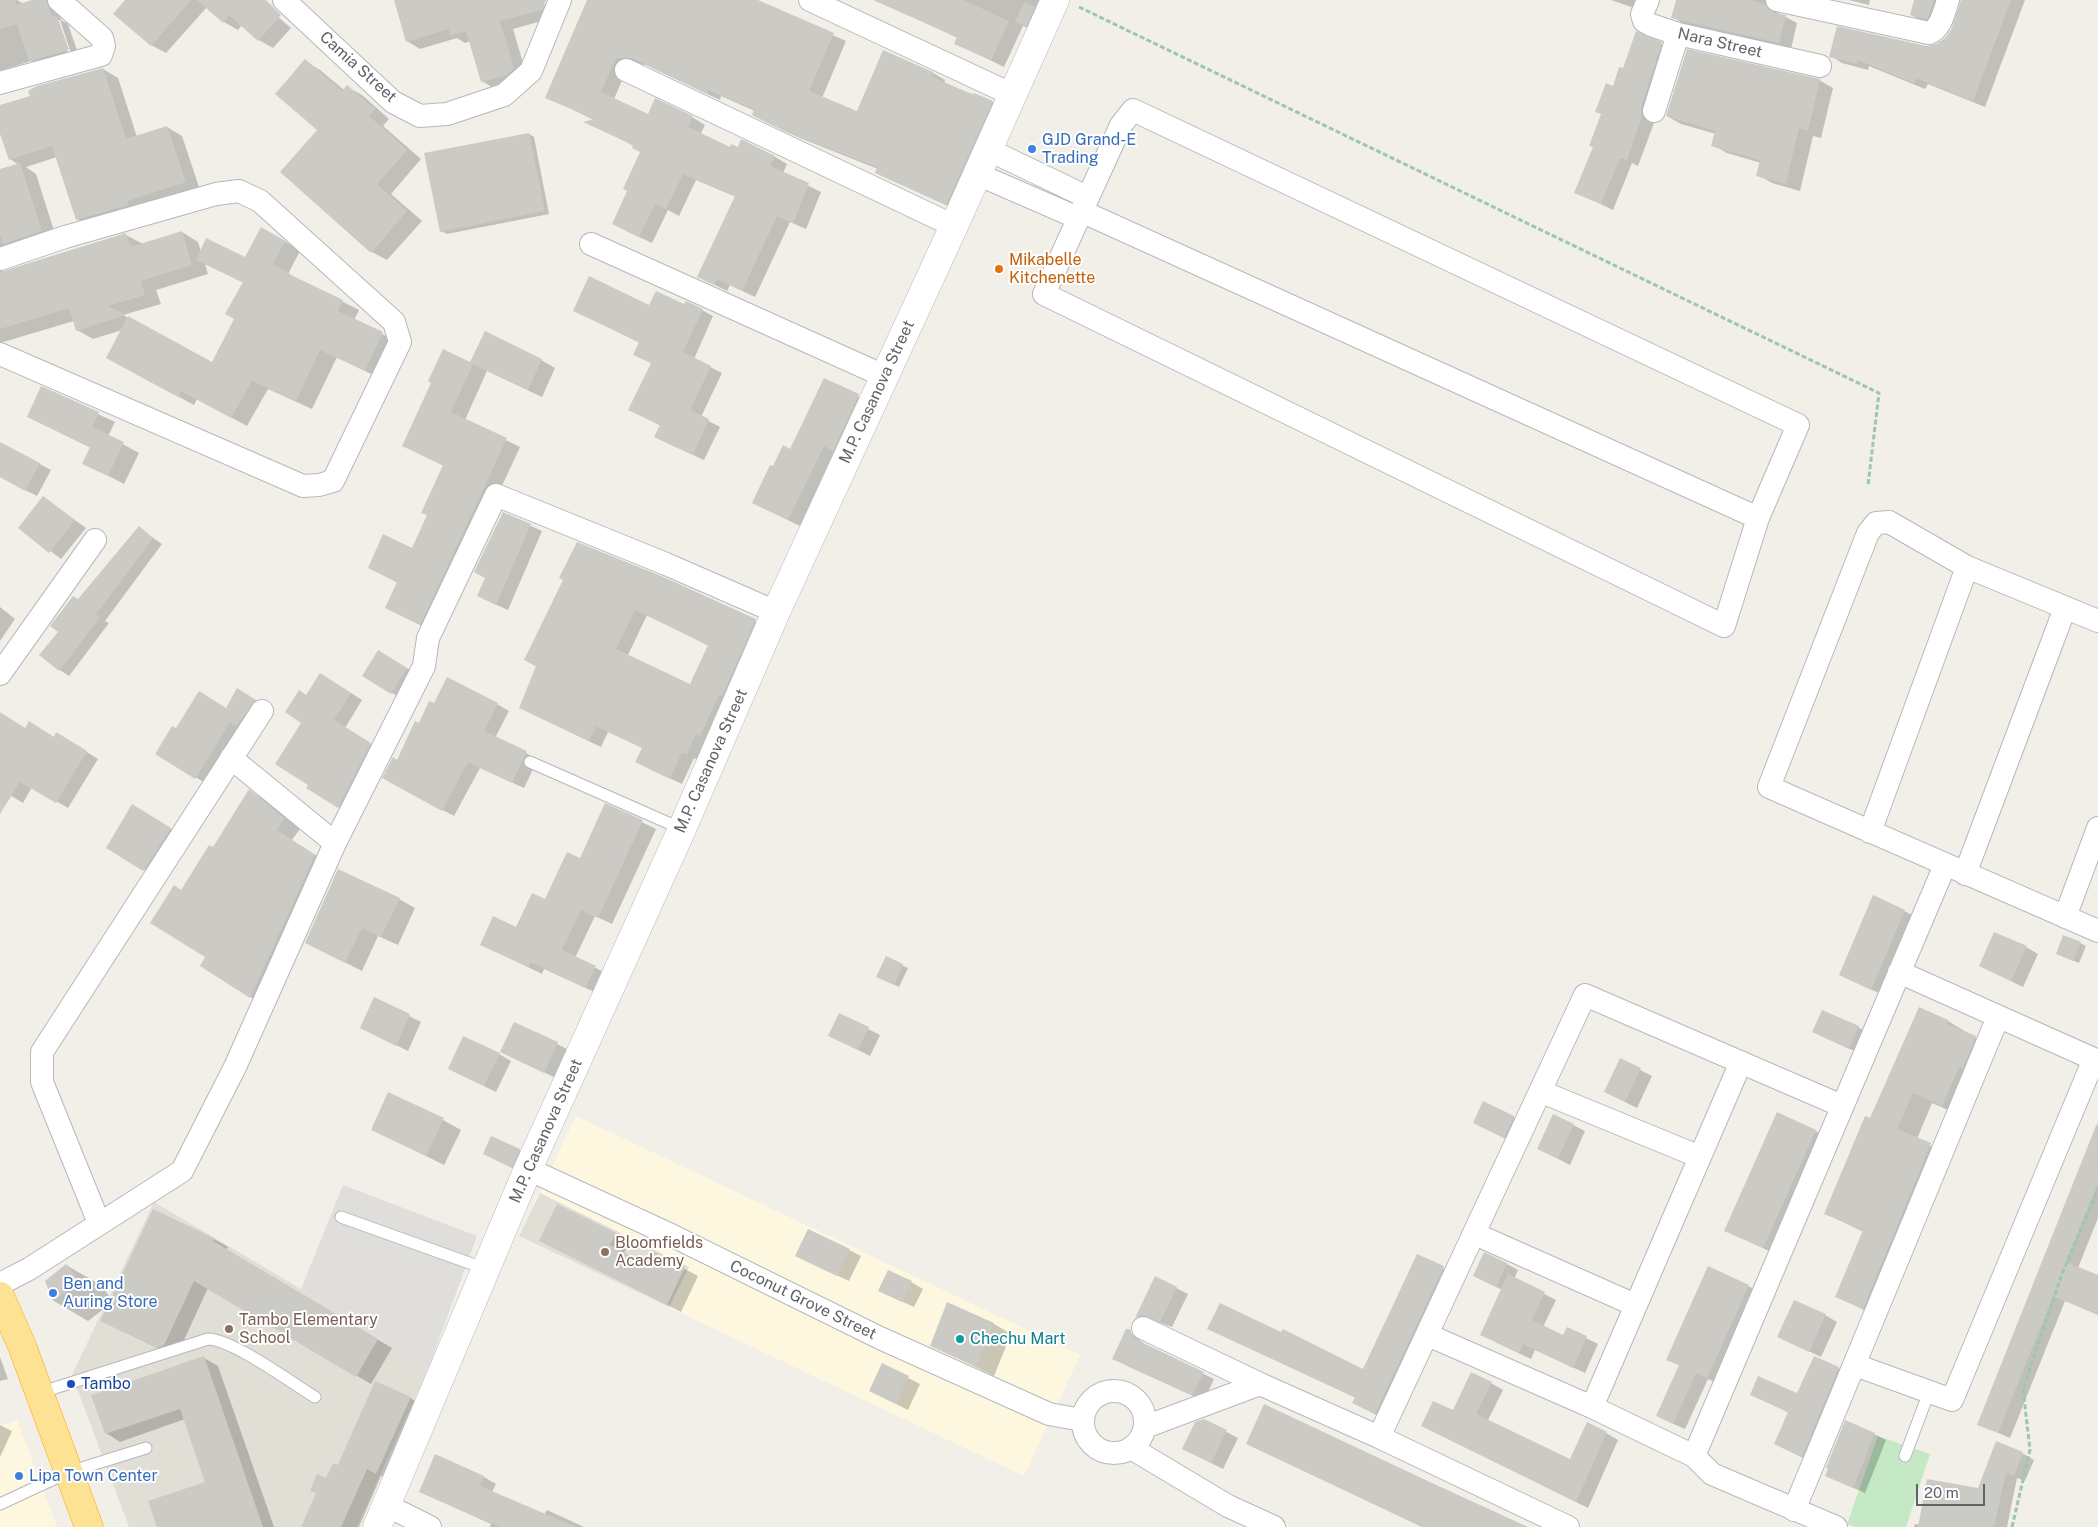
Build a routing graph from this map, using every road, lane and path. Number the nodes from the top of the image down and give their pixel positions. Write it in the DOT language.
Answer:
graph roads {
  1 [pos="59,0"];
  2 [pos="560,0"];
  3 [pos="810,0"];
  4 [pos="1648,0"];
  5 [pos="1777,0"];
  6 [pos="1948,0"];
  7 [pos="291,1"];
  8 [pos="1064,2"];
  9 [pos="1678,34"];
  10 [pos="1820,66"];
  11 [pos="626,70"];
  12 [pos="0,83"];
  13 [pos="1013,95"];
  14 [pos="1654,111"];
  15 [pos="983,162"];
  16 [pos="1082,209"];
  17 [pos="954,226"];
  18 [pos="591,244"];
  19 [pos="0,259"];
  20 [pos="0,354"];
  21 [pos="884,376"];
  22 [pos="1868,485"];
  23 [pos="1758,518"];
  24 [pos="95,540"];
  25 [pos="1968,567"];
  26 [pos="2064,608"];
  27 [pos="776,612"];
  28 [pos="2098,621"];
  29 [pos="0,674"];
  30 [pos="262,711"];
  31 [pos="231,758"];
  32 [pos="530,762"];
  33 [pos="682,828"];
  34 [pos="2098,828"];
  35 [pos="1870,832"];
  36 [pos="335,843"];
  37 [pos="1945,865"];
  38 [pos="1966,874"];
  39 [pos="2065,917"];
  40 [pos="2098,931"];
  41 [pos="1899,972"];
  42 [pos="1998,1017"];
  43 [pos="2096,1060"];
  44 [pos="1741,1062"];
  45 [pos="1542,1092"];
  46 [pos="1842,1106"];
  47 [pos="1700,1157"];
  48 [pos="528,1169"];
  49 [pos="2098,1188"];
  50 [pos="341,1217"];
  51 [pos="99,1224"];
  52 [pos="1475,1234"];
  53 [pos="486,1269"];
  54 [pos="0,1284"];
  55 [pos="0,1296"];
  56 [pos="1635,1305"];
  57 [pos="1143,1328"];
  58 [pos="1428,1335"];
  59 [pos="1855,1364"];
  60 [pos="1260,1384"];
  61 [pos="1929,1392"];
  62 [pos="39,1393"];
  63 [pos="315,1397"];
  64 [pos="1592,1407"];
  65 [pos="1082,1420"];
  66 [pos="1145,1426"];
  67 [pos="1379,1437"];
  68 [pos="146,1448"];
  69 [pos="1131,1448"];
  70 [pos="1694,1456"];
  71 [pos="1905,1456"];
  72 [pos="69,1472"];
  73 [pos="0,1504"];
  74 [pos="1794,1510"];
  75 [pos="382,1517"];
  76 [pos="90,1527"];
  77 [pos="430,1527"];
  78 [pos="1274,1527"];
  79 [pos="1568,1527"];
  80 [pos="1836,1527"];
  81 [pos="2012,1527"];
  1 -- 12 [label="street"];
  2 -- 7 [label="street, Camia Street"];
  3 -- 13 [label="street"];
  4 -- 9 [label="street, Nara Street"];
  5 -- 6 [label="street"];
  8 -- 13 [label="street, M.P. Casanova Street"];
  8 -- 22 [label="path"];
  9 -- 10 [label="street, Nara Street"];
  9 -- 14 [label="street"];
  11 -- 17 [label="street"];
  13 -- 15 [label="street, M.P. Casanova Street"];
  15 -- 16 [label="street"];
  15 -- 17 [label="street, M.P. Casanova Street"];
  16 -- 23 [label="street"];
  16 -- 23 [label="street"];
  16 -- 23 [label="street"];
  17 -- 21 [label="street, M.P. Casanova Street"];
  18 -- 21 [label="street"];
  19 -- 20 [label="street"];
  21 -- 27 [label="street, M.P. Casanova Street"];
  24 -- 29 [label="street"];
  25 -- 26 [label="street"];
  25 -- 35 [label="street"];
  25 -- 35 [label="street"];
  26 -- 28 [label="street"];
  26 -- 38 [label="street"];
  27 -- 33 [label="street, M.P. Casanova Street"];
  27 -- 36 [label="street"];
  30 -- 31 [label="street"];
  31 -- 36 [label="street"];
  31 -- 51 [label="street"];
  32 -- 33 [label="lane"];
  33 -- 48 [label="street, M.P. Casanova Street"];
  34 -- 39 [label="street"];
  35 -- 37 [label="street"];
  36 -- 51 [label="street"];
  37 -- 38 [label="street"];
  37 -- 41 [label="street"];
  38 -- 39 [label="street"];
  39 -- 40 [label="street"];
  41 -- 42 [label="street"];
  41 -- 46 [label="street"];
  42 -- 43 [label="street"];
  42 -- 59 [label="street"];
  43 -- 61 [label="street"];
  44 -- 45 [label="street"];
  44 -- 46 [label="street"];
  44 -- 47 [label="street"];
  45 -- 47 [label="street"];
  45 -- 52 [label="street"];
  46 -- 70 [label="street"];
  47 -- 56 [label="street"];
  48 -- 53 [label="street, M.P. Casanova Street"];
  48 -- 65 [label="street, Coconut Grove Street"];
  49 -- 81 [label="path"];
  50 -- 53 [label="lane"];
  51 -- 54 [label="street"];
  52 -- 56 [label="street"];
  52 -- 58 [label="street"];
  53 -- 75 [label="street, M.P. Casanova Street"];
  55 -- 62 [label="highway"];
  56 -- 64 [label="street"];
  57 -- 60 [label="street"];
  58 -- 64 [label="street"];
  58 -- 67 [label="street"];
  59 -- 61 [label="street"];
  59 -- 74 [label="street"];
  60 -- 66 [label="street"];
  60 -- 67 [label="street"];
  61 -- 71 [label="lane"];
  62 -- 63 [label="lane"];
  62 -- 72 [label="highway"];
  64 -- 70 [label="street"];
  65 -- 66 [label="street"];
  65 -- 69 [label="street"];
  66 -- 69 [label="street"];
  67 -- 79 [label="street"];
  68 -- 72 [label="lane"];
  69 -- 78 [label="street"];
  70 -- 74 [label="street"];
  72 -- 73 [label="lane"];
  72 -- 76 [label="highway"];
  74 -- 80 [label="street"];
  75 -- 77 [label="street"];
}
